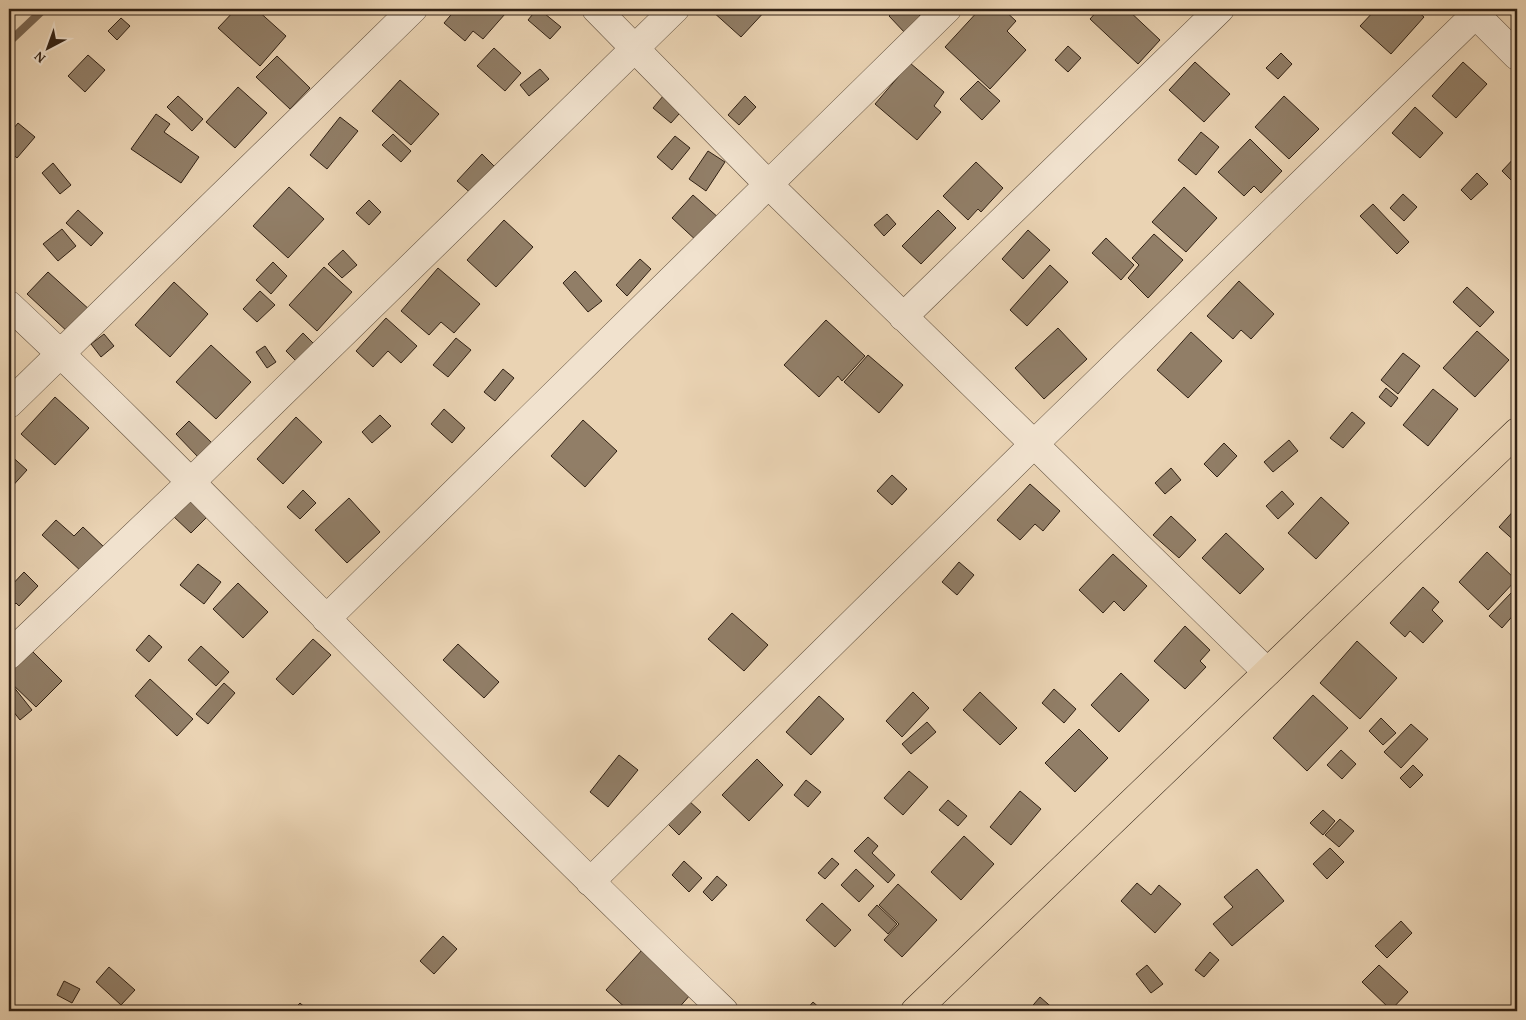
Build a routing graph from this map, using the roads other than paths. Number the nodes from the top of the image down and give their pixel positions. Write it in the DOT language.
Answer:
graph roads {
  1 [pos="413,9"];
  2 [pos="596,9"];
  3 [pos="675,9"];
  4 [pos="947,9"];
  5 [pos="1220,9"];
  6 [pos="1475,11"];
  7 [pos="635,48"];
  8 [pos="1517,56"];
  9 [pos="768,184"];
  10 [pos="9,305"];
  11 [pos="903,317"];
  12 [pos="60,353"];
  13 [pos="9,404"];
  14 [pos="1517,432"];
  15 [pos="1033,445"];
  16 [pos="191,482"];
  17 [pos="326,619"];
  18 [pos="9,655"];
  19 [pos="1267,672"];
  20 [pos="590,882"];
  21 [pos="724,1011"];
  22 [pos="915,1011"];
  1 -- 12 [label="street"];
  2 -- 7 [label="street"];
  3 -- 7 [label="street"];
  4 -- 9 [label="street"];
  5 -- 11 [label="street"];
  6 -- 8 [label="street"];
  6 -- 15 [label="street"];
  7 -- 9 [label="street"];
  7 -- 16 [label="street"];
  9 -- 11 [label="street"];
  9 -- 17 [label="street"];
  10 -- 12 [label="street"];
  11 -- 15 [label="street"];
  12 -- 13 [label="street"];
  12 -- 16 [label="street"];
  14 -- 19 [label="main road"];
  15 -- 19 [label="street"];
  15 -- 20 [label="street"];
  16 -- 17 [label="street"];
  16 -- 18 [label="street"];
  17 -- 20 [label="street"];
  19 -- 22 [label="main road"];
  20 -- 21 [label="street"];
}
